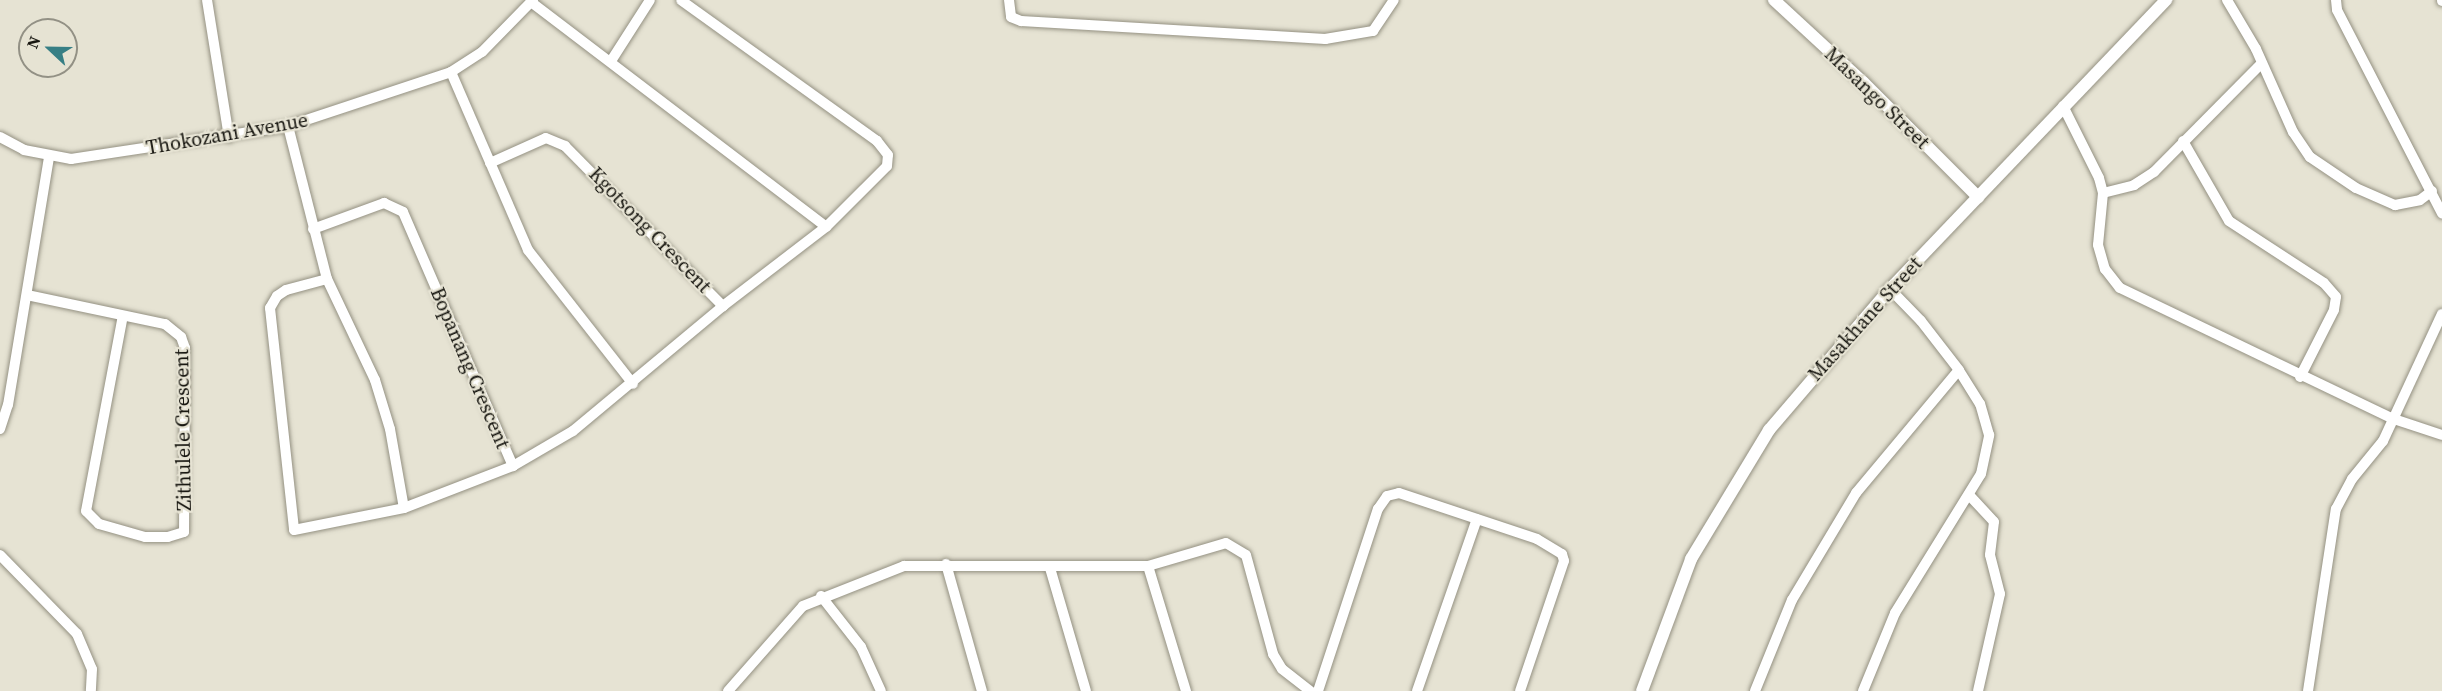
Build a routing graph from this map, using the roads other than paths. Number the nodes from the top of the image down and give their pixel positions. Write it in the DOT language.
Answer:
graph roads {
  1 [pos="207,0"];
  2 [pos="650,0"];
  3 [pos="681,0"];
  4 [pos="1009,0"];
  5 [pos="1394,0"];
  6 [pos="1774,0"];
  7 [pos="2166,0"];
  8 [pos="2227,0"];
  9 [pos="2336,0"];
  10 [pos="532,1"];
  11 [pos="611,61"];
  12 [pos="2262,63"];
  13 [pos="451,72"];
  14 [pos="2063,106"];
  15 [pos="288,126"];
  16 [pos="0,137"];
  17 [pos="229,137"];
  18 [pos="2183,141"];
  19 [pos="49,158"];
  20 [pos="489,163"];
  21 [pos="2432,191"];
  22 [pos="2103,193"];
  23 [pos="1978,198"];
  24 [pos="2442,213"];
  25 [pos="826,226"];
  26 [pos="313,229"];
  27 [pos="327,279"];
  28 [pos="1890,289"];
  29 [pos="27,295"];
  30 [pos="723,306"];
  31 [pos="2442,314"];
  32 [pos="123,316"];
  33 [pos="1959,370"];
  34 [pos="2300,377"];
  35 [pos="633,384"];
  36 [pos="2391,418"];
  37 [pos="0,429"];
  38 [pos="2442,435"];
  39 [pos="513,466"];
  40 [pos="1970,496"];
  41 [pos="404,508"];
  42 [pos="1477,519"];
  43 [pos="0,555"];
  44 [pos="946,564"];
  45 [pos="1148,566"];
  46 [pos="1050,568"];
  47 [pos="821,596"];
  48 [pos="91,691"];
  49 [pos="728,691"];
  50 [pos="881,691"];
  51 [pos="982,691"];
  52 [pos="1086,691"];
  53 [pos="1186,691"];
  54 [pos="1310,691"];
  55 [pos="1318,691"];
  56 [pos="1417,691"];
  57 [pos="1520,691"];
  58 [pos="1642,691"];
  59 [pos="1755,691"];
  60 [pos="1863,691"];
  61 [pos="1978,691"];
  62 [pos="2308,691"];
  1 -- 17 [label="street"];
  2 -- 11 [label="street"];
  3 -- 25 [label="street"];
  4 -- 5 [label="street"];
  6 -- 23 [label="street, Masango Street"];
  7 -- 14 [label="street, Masakhane Street"];
  8 -- 12 [label="street"];
  9 -- 21 [label="street"];
  10 -- 11 [label="street"];
  10 -- 13 [label="street, Thokozani Avenue"];
  11 -- 25 [label="street"];
  12 -- 18 [label="street"];
  12 -- 21 [label="street"];
  13 -- 15 [label="street, Thokozani Avenue"];
  13 -- 20 [label="street"];
  14 -- 22 [label="street"];
  14 -- 23 [label="street, Masakhane Street"];
  15 -- 17 [label="street, Thokozani Avenue"];
  15 -- 26 [label="street"];
  16 -- 19 [label="street, Thokozani Avenue"];
  17 -- 19 [label="street, Thokozani Avenue"];
  18 -- 22 [label="street"];
  18 -- 34 [label="street"];
  19 -- 29 [label="street"];
  20 -- 30 [label="street, Kgotsong Crescent"];
  20 -- 35 [label="street"];
  21 -- 24 [label="street"];
  22 -- 34 [label="street"];
  23 -- 28 [label="street, Masakhane Street"];
  25 -- 30 [label="street"];
  26 -- 27 [label="street"];
  26 -- 39 [label="street, Bopanang Crescent"];
  27 -- 41 [label="street"];
  27 -- 41 [label="street, Bopanang Crescent"];
  28 -- 33 [label="street"];
  28 -- 58 [label="street, Masakhane Street"];
  29 -- 32 [label="street, Zithulele Crescent"];
  29 -- 37 [label="street"];
  30 -- 35 [label="street, Kgotsong Crescent"];
  31 -- 36 [label="street"];
  32 -- 32 [label="street, Zithulele Crescent"];
  33 -- 40 [label="street"];
  33 -- 59 [label="street"];
  34 -- 36 [label="street"];
  35 -- 39 [label="street, Kgotsong Crescent"];
  36 -- 38 [label="street"];
  36 -- 62 [label="street"];
  39 -- 41 [label="street, Bopanang Crescent"];
  40 -- 60 [label="street"];
  40 -- 61 [label="street"];
  42 -- 55 [label="street"];
  42 -- 56 [label="street"];
  42 -- 57 [label="street"];
  43 -- 48 [label="street"];
  44 -- 46 [label="street"];
  44 -- 47 [label="street"];
  44 -- 51 [label="street"];
  45 -- 46 [label="street"];
  45 -- 53 [label="street"];
  45 -- 54 [label="street"];
  46 -- 52 [label="street"];
  47 -- 49 [label="street"];
  47 -- 50 [label="street"];
}
